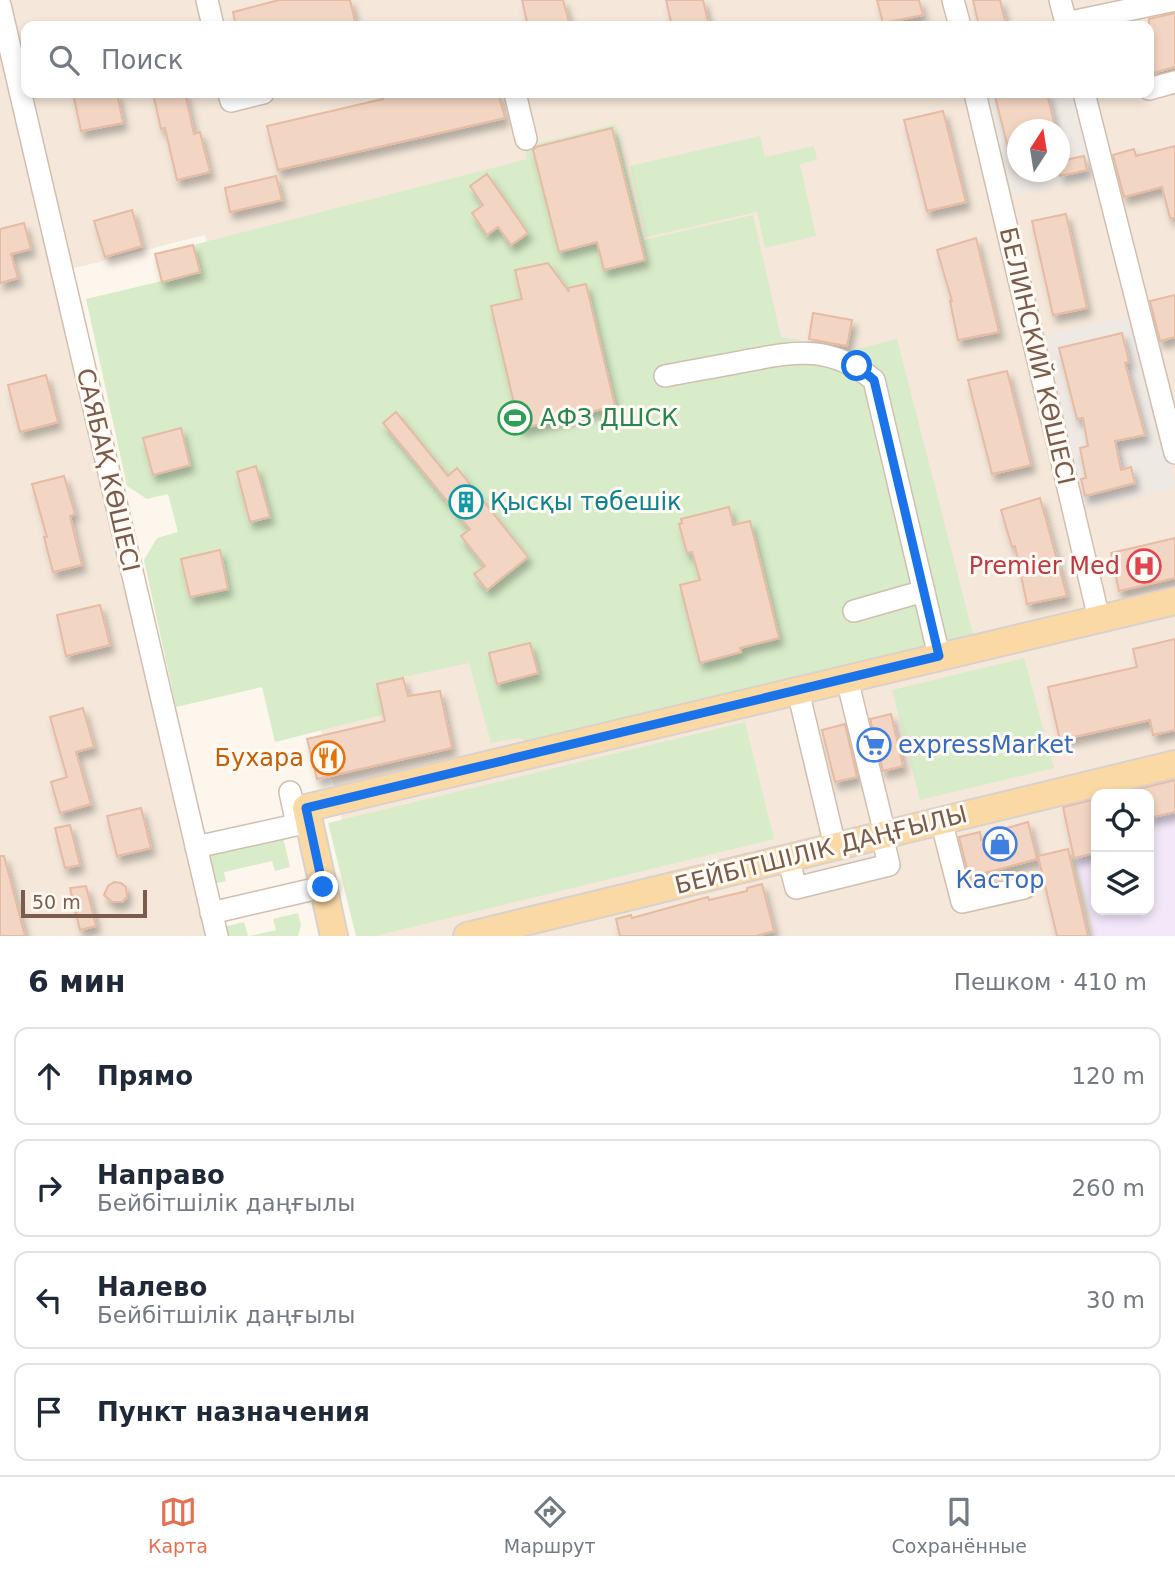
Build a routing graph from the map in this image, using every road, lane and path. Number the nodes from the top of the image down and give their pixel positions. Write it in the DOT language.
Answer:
graph roads {
  1 [pos="206,0"];
  2 [pos="953,0"];
  3 [pos="1060,0"];
  4 [pos="1175,0"];
  5 [pos="0,5"];
  6 [pos="1130,18"];
  7 [pos="212,21"];
  8 [pos="959,21"];
  9 [pos="1066,21"];
  10 [pos="1103,21"];
  11 [pos="1175,82"];
  12 [pos="1154,88"];
  13 [pos="21,95"];
  14 [pos="22,98"];
  15 [pos="516,98"];
  16 [pos="976,98"];
  17 [pos="1085,98"];
  18 [pos="526,139"];
  19 [pos="665,376"];
  20 [pos="1168,398"];
  21 [pos="1175,453"];
  22 [pos="924,591"];
  23 [pos="1175,601"];
  24 [pos="854,611"];
  25 [pos="1099,619"];
  26 [pos="939,656"];
  27 [pos="848,679"];
  28 [pos="798,691"];
  29 [pos="1175,764"];
  30 [pos="290,792"];
  31 [pos="942,820"];
  32 [pos="303,823"];
  33 [pos="883,835"];
  34 [pos="835,846"];
  35 [pos="196,847"];
  36 [pos="788,858"];
  37 [pos="323,887"];
  38 [pos="1024,888"];
  39 [pos="211,913"];
  40 [pos="216,936"];
  41 [pos="334,936"];
  42 [pos="467,936"];
  1 -- 7 [label="street"];
  2 -- 8 [label="street"];
  3 -- 9 [label="street"];
  4 -- 6 [label="street"];
  5 -- 13 [label="street, САЯБАҚ КӨШЕСІ"];
  6 -- 10 [label="street"];
  11 -- 12 [label="street"];
  14 -- 35 [label="street, САЯБАҚ КӨШЕСІ"];
  15 -- 18 [label="street"];
  16 -- 25 [label="street, БЕЛИНСКИЙ КӨШЕСІ"];
  17 -- 20 [label="street"];
  19 -- 22 [label="street"];
  20 -- 21 [label="street"];
  22 -- 24 [label="street"];
  22 -- 26 [label="street"];
  23 -- 25 [label="main road"];
  25 -- 26 [label="main road"];
  26 -- 27 [label="main road"];
  27 -- 28 [label="main road"];
  27 -- 33 [label="street"];
  28 -- 32 [label="main road"];
  28 -- 34 [label="street"];
  29 -- 31 [label="main road, БЕЙБІТШІЛІК ДАҢҒЫЛЫ"];
  30 -- 32 [label="street"];
  31 -- 33 [label="main road, БЕЙБІТШІЛІК ДАҢҒЫЛЫ"];
  31 -- 38 [label="street"];
  32 -- 35 [label="street"];
  32 -- 37 [label="main road"];
  33 -- 34 [label="main road, БЕЙБІТШІЛІК ДАҢҒЫЛЫ"];
  33 -- 36 [label="street"];
  34 -- 36 [label="main road, БЕЙБІТШІЛІК ДАҢҒЫЛЫ"];
  35 -- 39 [label="street, САЯБАҚ КӨШЕСІ"];
  36 -- 42 [label="main road, БЕЙБІТШІЛІК ДАҢҒЫЛЫ"];
  37 -- 39 [label="street"];
  37 -- 41 [label="main road"];
  39 -- 40 [label="street, САЯБАҚ КӨШЕСІ"];
}
